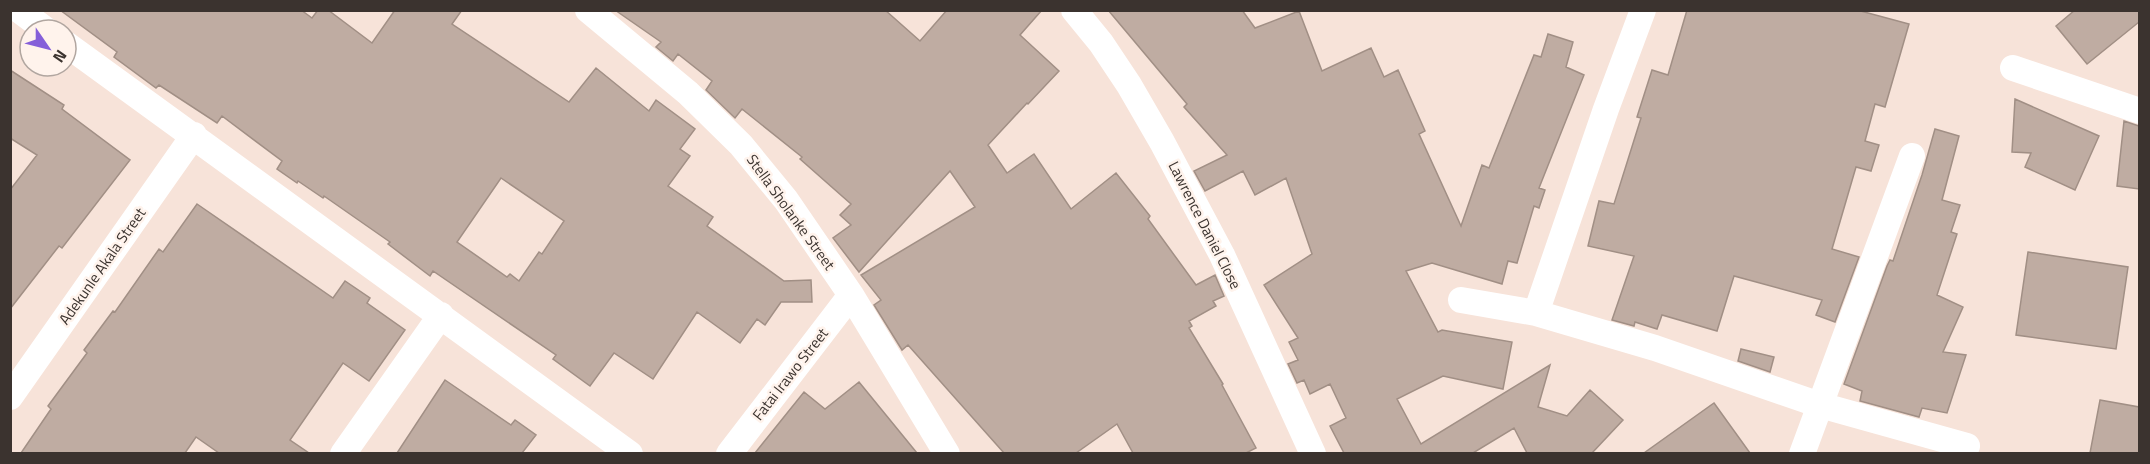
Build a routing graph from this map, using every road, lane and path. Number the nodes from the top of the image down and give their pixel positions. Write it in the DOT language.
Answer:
graph roads {
  1 [pos="588,10"];
  2 [pos="1074,10"];
  3 [pos="1643,10"];
  4 [pos="78,53"];
  5 [pos="2013,68"];
  6 [pos="2139,111"];
  7 [pos="194,135"];
  8 [pos="1912,156"];
  9 [pos="851,295"];
  10 [pos="1461,300"];
  11 [pos="1536,314"];
  12 [pos="441,315"];
  13 [pos="10,397"];
  14 [pos="1820,405"];
  15 [pos="1966,447"];
  16 [pos="344,453"];
  17 [pos="630,453"];
  18 [pos="729,453"];
  19 [pos="947,453"];
  20 [pos="1313,453"];
  21 [pos="1802,453"];
  1 -- 9 [label="street, Stella Sholanke Street"];
  2 -- 20 [label="street, Lawrence Daniel Close"];
  3 -- 11 [label="street"];
  4 -- 7 [label="street"];
  5 -- 6 [label="street"];
  7 -- 12 [label="street"];
  7 -- 13 [label="street, Adekunle Akala Street"];
  8 -- 14 [label="street"];
  9 -- 18 [label="street, Fatai Irawo Street"];
  9 -- 19 [label="street, Stella Sholanke Street"];
  10 -- 11 [label="street"];
  11 -- 14 [label="street"];
  12 -- 16 [label="street"];
  12 -- 17 [label="street"];
  14 -- 15 [label="street"];
  14 -- 21 [label="street"];
}
